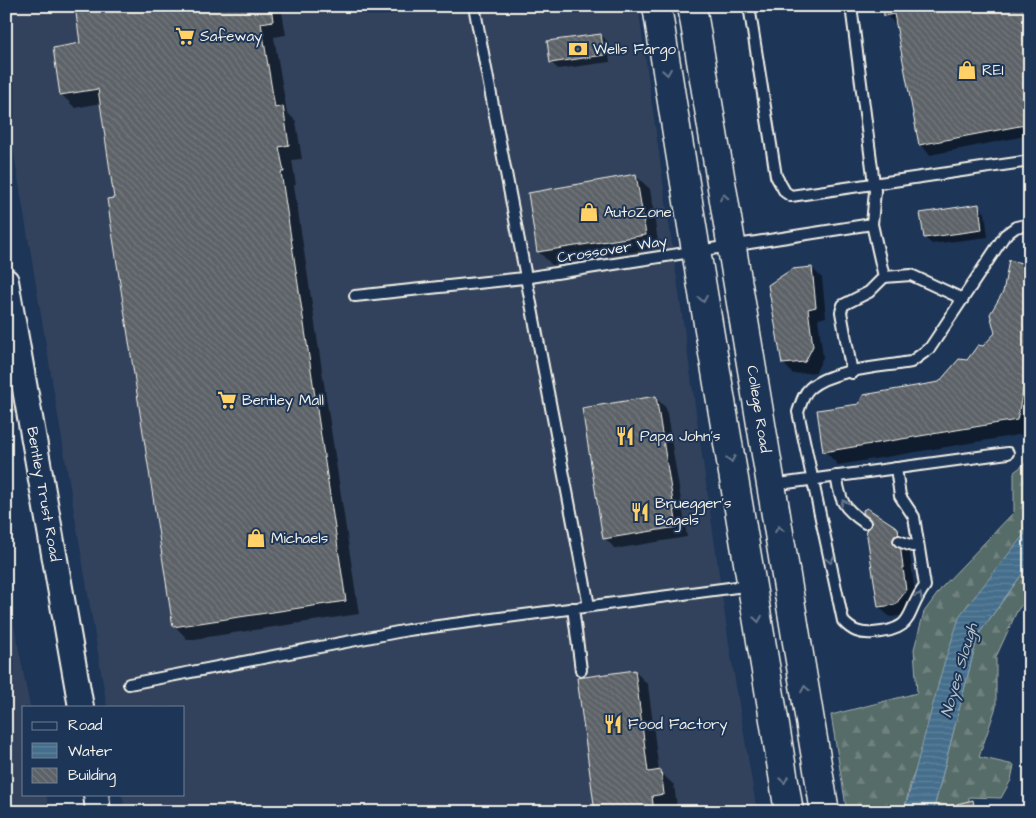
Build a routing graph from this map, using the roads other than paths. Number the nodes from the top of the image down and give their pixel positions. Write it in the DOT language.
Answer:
graph roads {
  1 [pos="474,6"];
  2 [pos="657,6"];
  3 [pos="692,6"];
  4 [pos="749,6"];
  5 [pos="851,6"];
  6 [pos="1030,161"];
  7 [pos="874,185"];
  8 [pos="872,224"];
  9 [pos="1030,224"];
  10 [pos="732,245"];
  11 [pos="694,251"];
  12 [pos="884,277"];
  13 [pos="524,278"];
  14 [pos="6,281"];
  15 [pos="355,296"];
  16 [pos="963,299"];
  17 [pos="852,373"];
  18 [pos="1008,453"];
  19 [pos="896,468"];
  20 [pos="836,476"];
  21 [pos="811,479"];
  22 [pos="771,485"];
  23 [pos="865,522"];
  24 [pos="900,541"];
  25 [pos="918,545"];
  26 [pos="753,585"];
  27 [pos="589,606"];
  28 [pos="573,608"];
  29 [pos="581,670"];
  30 [pos="129,684"];
  31 [pos="81,706"];
  32 [pos="96,796"];
  33 [pos="98,812"];
  34 [pos="789,812"];
  35 [pos="825,812"];
  1 -- 13 [label="lane"];
  2 -- 11 [label="main road, one-way"];
  10 -- 3 [label="main road, College Road, one-way"];
  4 -- 7 [label="lane"];
  5 -- 7 [label="lane"];
  6 -- 7 [label="lane"];
  7 -- 8 [label="lane"];
  8 -- 10 [label="lane, Crossover Way"];
  8 -- 12 [label="lane"];
  9 -- 16 [label="lane"];
  10 -- 11 [label="lane, Crossover Way"];
  10 -- 22 [label="main road, College Road"];
  11 -- 13 [label="lane, Crossover Way"];
  11 -- 26 [label="main road, one-way"];
  12 -- 16 [label="lane"];
  12 -- 17 [label="lane"];
  13 -- 15 [label="lane, Crossover Way"];
  13 -- 27 [label="lane"];
  14 -- 31 [label="street, Bentley Trust Road"];
  16 -- 17 [label="lane"];
  17 -- 21 [label="lane"];
  18 -- 19 [label="lane"];
  19 -- 20 [label="lane"];
  19 -- 25 [label="lane"];
  20 -- 21 [label="lane"];
  23 -- 20 [label="lane, one-way"];
  21 -- 22 [label="lane"];
  21 -- 25 [label="lane, one-way"];
  35 -- 22 [label="main road, College Road, one-way"];
  24 -- 25 [label="lane"];
  26 -- 27 [label="lane"];
  26 -- 34 [label="main road, one-way"];
  27 -- 28 [label="lane"];
  28 -- 29 [label="lane"];
  28 -- 30 [label="lane"];
  32 -- 33 [label="street"];
}
